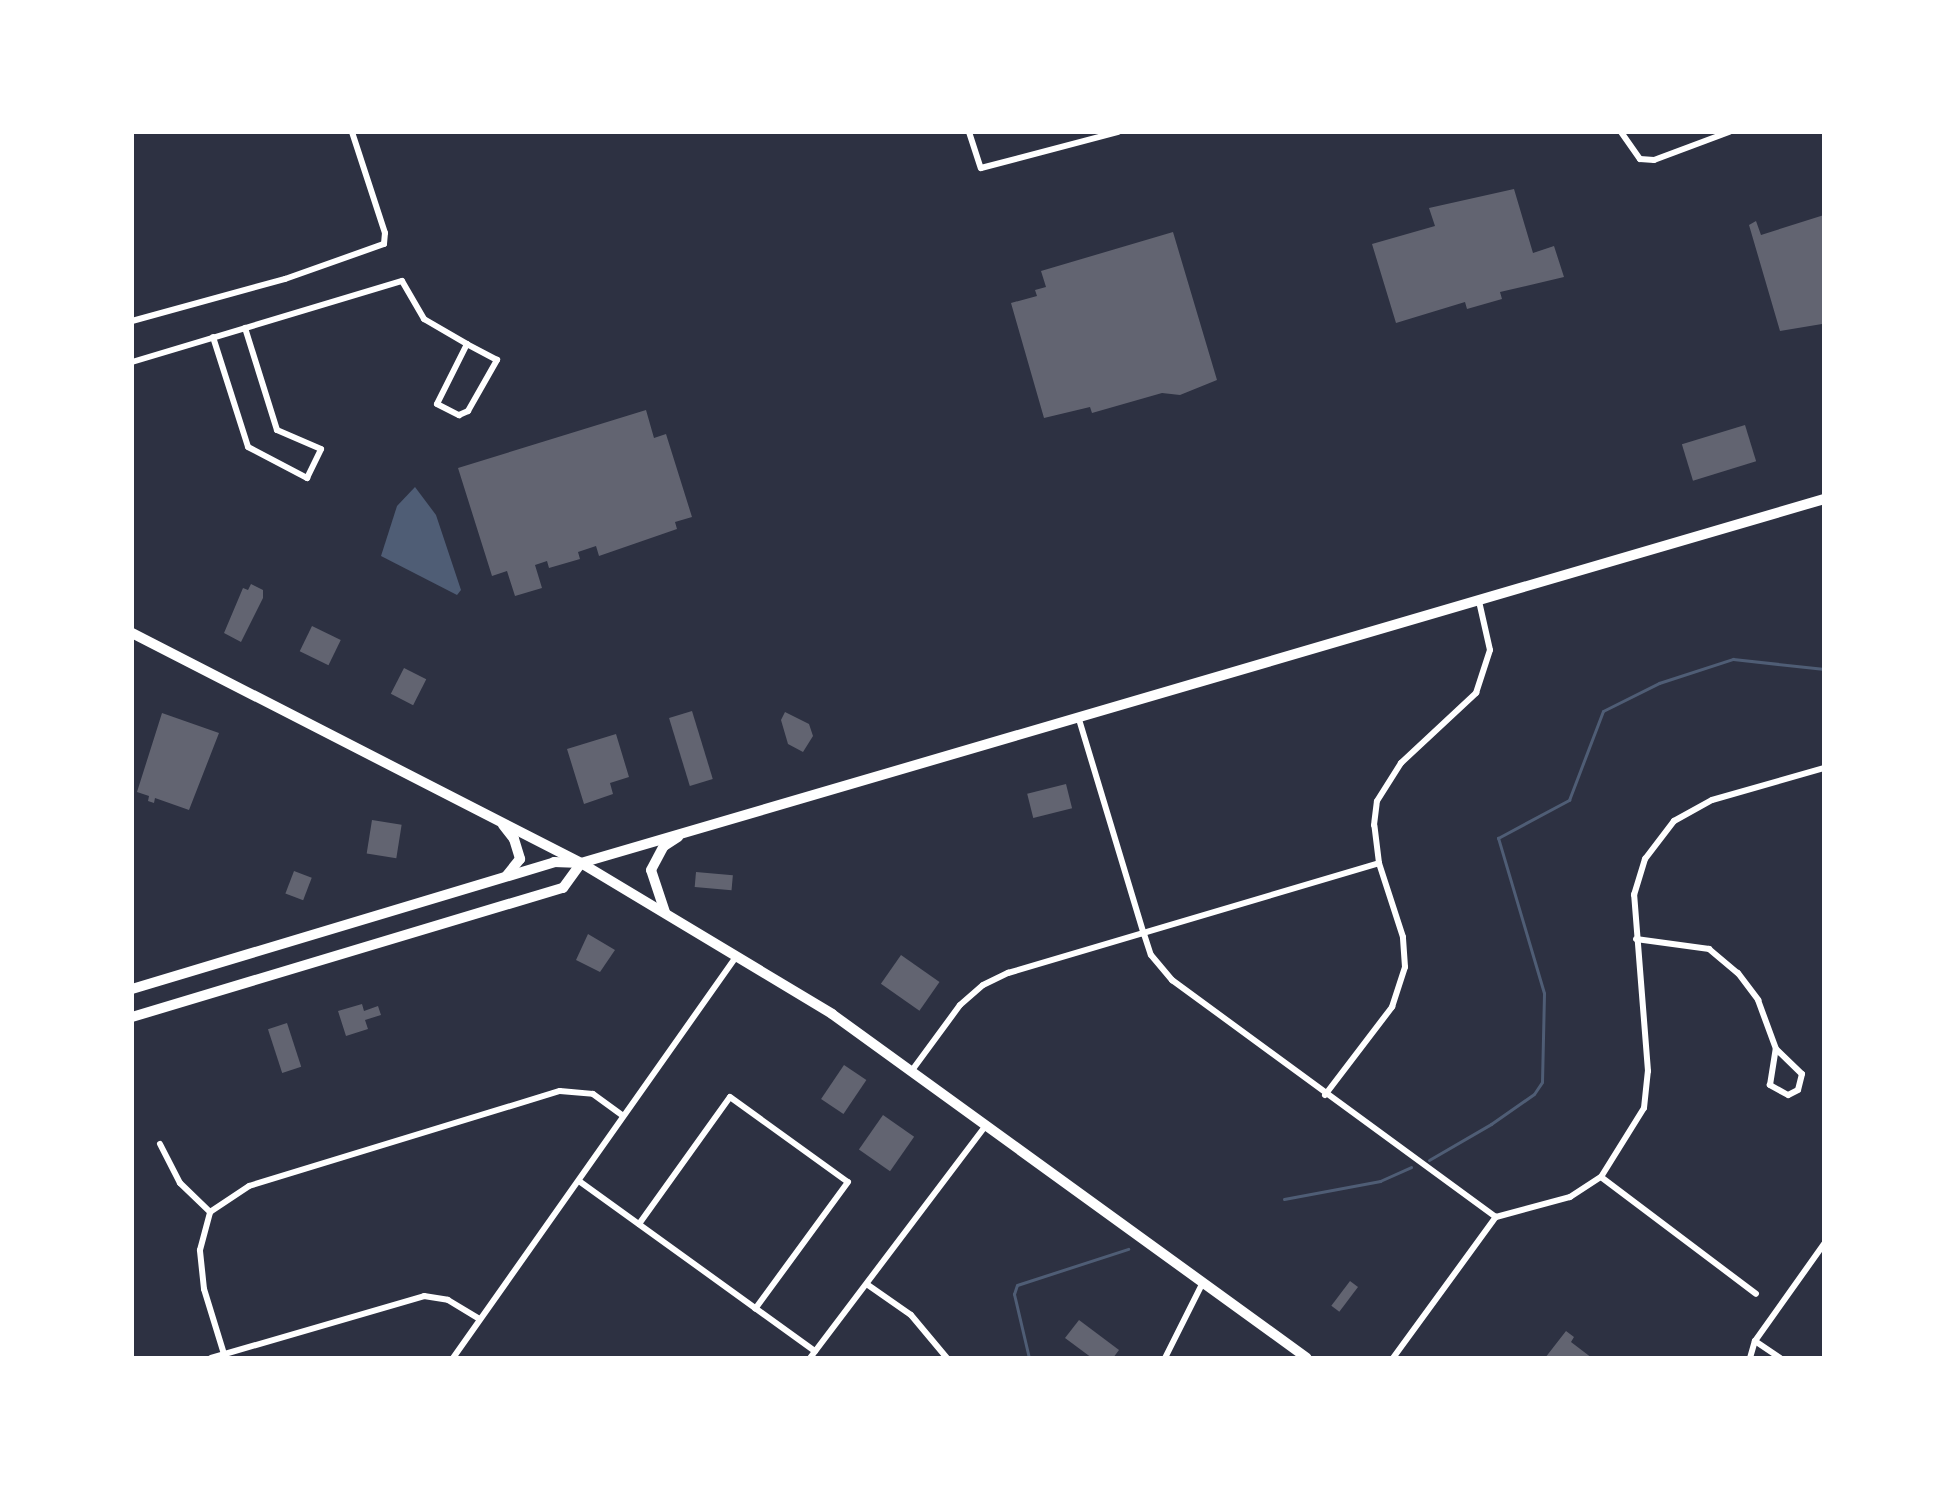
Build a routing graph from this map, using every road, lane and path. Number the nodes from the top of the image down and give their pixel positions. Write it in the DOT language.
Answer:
graph roads {
  1 [pos="352,132"];
  2 [pos="969,132"];
  3 [pos="1118,132"];
  4 [pos="1621,132"];
  5 [pos="1729,132"];
  6 [pos="132,321"];
  7 [pos="245,328"];
  8 [pos="213,337"];
  9 [pos="467,344"];
  10 [pos="132,362"];
  11 [pos="1824,499"];
  12 [pos="1479,601"];
  13 [pos="132,633"];
  14 [pos="1078,716"];
  15 [pos="1824,768"];
  16 [pos="499,821"];
  17 [pos="687,831"];
  18 [pos="581,863"];
  19 [pos="1379,863"];
  20 [pos="504,877"];
  21 [pos="666,913"];
  22 [pos="1144,934"];
  23 [pos="1636,939"];
  24 [pos="737,956"];
  25 [pos="132,989"];
  26 [pos="132,1017"];
  27 [pos="1776,1049"];
  28 [pos="913,1069"];
  29 [pos="1325,1095"];
  30 [pos="623,1116"];
  31 [pos="987,1124"];
  32 [pos="160,1144"];
  33 [pos="1601,1177"];
  34 [pos="579,1181"];
  35 [pos="210,1212"];
  36 [pos="1496,1217"];
  37 [pos="639,1224"];
  38 [pos="1824,1244"];
  39 [pos="1202,1284"];
  40 [pos="868,1285"];
  41 [pos="1756,1294"];
  42 [pos="755,1309"];
  43 [pos="480,1319"];
  44 [pos="1755,1341"];
  45 [pos="815,1351"];
  46 [pos="224,1354"];
  47 [pos="211,1358"];
  48 [pos="453,1358"];
  49 [pos="810,1358"];
  50 [pos="947,1358"];
  51 [pos="1165,1358"];
  52 [pos="1307,1358"];
  53 [pos="1393,1358"];
  54 [pos="1750,1358"];
  55 [pos="1780,1358"];
  1 -- 6 [label="street"];
  2 -- 3 [label="street"];
  4 -- 5 [label="street"];
  7 -- 8 [label="street"];
  7 -- 8 [label="street"];
  7 -- 9 [label="street"];
  8 -- 10 [label="street"];
  9 -- 9 [label="street"];
  11 -- 12 [label="main road"];
  12 -- 14 [label="main road"];
  12 -- 19 [label="street"];
  13 -- 16 [label="main road"];
  14 -- 17 [label="main road"];
  14 -- 22 [label="street"];
  15 -- 23 [label="street"];
  16 -- 18 [label="main road"];
  16 -- 20 [label="main road"];
  17 -- 18 [label="main road"];
  17 -- 21 [label="main road"];
  18 -- 20 [label="main road"];
  18 -- 21 [label="main road"];
  18 -- 26 [label="main road"];
  19 -- 22 [label="street"];
  19 -- 29 [label="street"];
  20 -- 25 [label="main road"];
  21 -- 24 [label="main road"];
  22 -- 28 [label="street"];
  22 -- 29 [label="street"];
  23 -- 27 [label="street"];
  23 -- 33 [label="street"];
  24 -- 28 [label="main road"];
  24 -- 30 [label="street"];
  27 -- 27 [label="street"];
  28 -- 31 [label="main road"];
  29 -- 36 [label="street"];
  30 -- 34 [label="street"];
  30 -- 35 [label="street"];
  31 -- 39 [label="main road"];
  31 -- 40 [label="street"];
  32 -- 35 [label="street"];
  33 -- 36 [label="street"];
  33 -- 41 [label="street"];
  34 -- 37 [label="street"];
  34 -- 43 [label="street"];
  35 -- 46 [label="street"];
  36 -- 53 [label="street"];
  37 -- 42 [label="street"];
  37 -- 42 [label="street"];
  38 -- 44 [label="street"];
  39 -- 51 [label="street"];
  39 -- 52 [label="main road"];
  40 -- 45 [label="street"];
  40 -- 50 [label="street"];
  42 -- 45 [label="street"];
  43 -- 46 [label="street"];
  43 -- 48 [label="street"];
  44 -- 54 [label="street"];
  44 -- 55 [label="street"];
  45 -- 49 [label="street"];
  46 -- 47 [label="street"];
}
